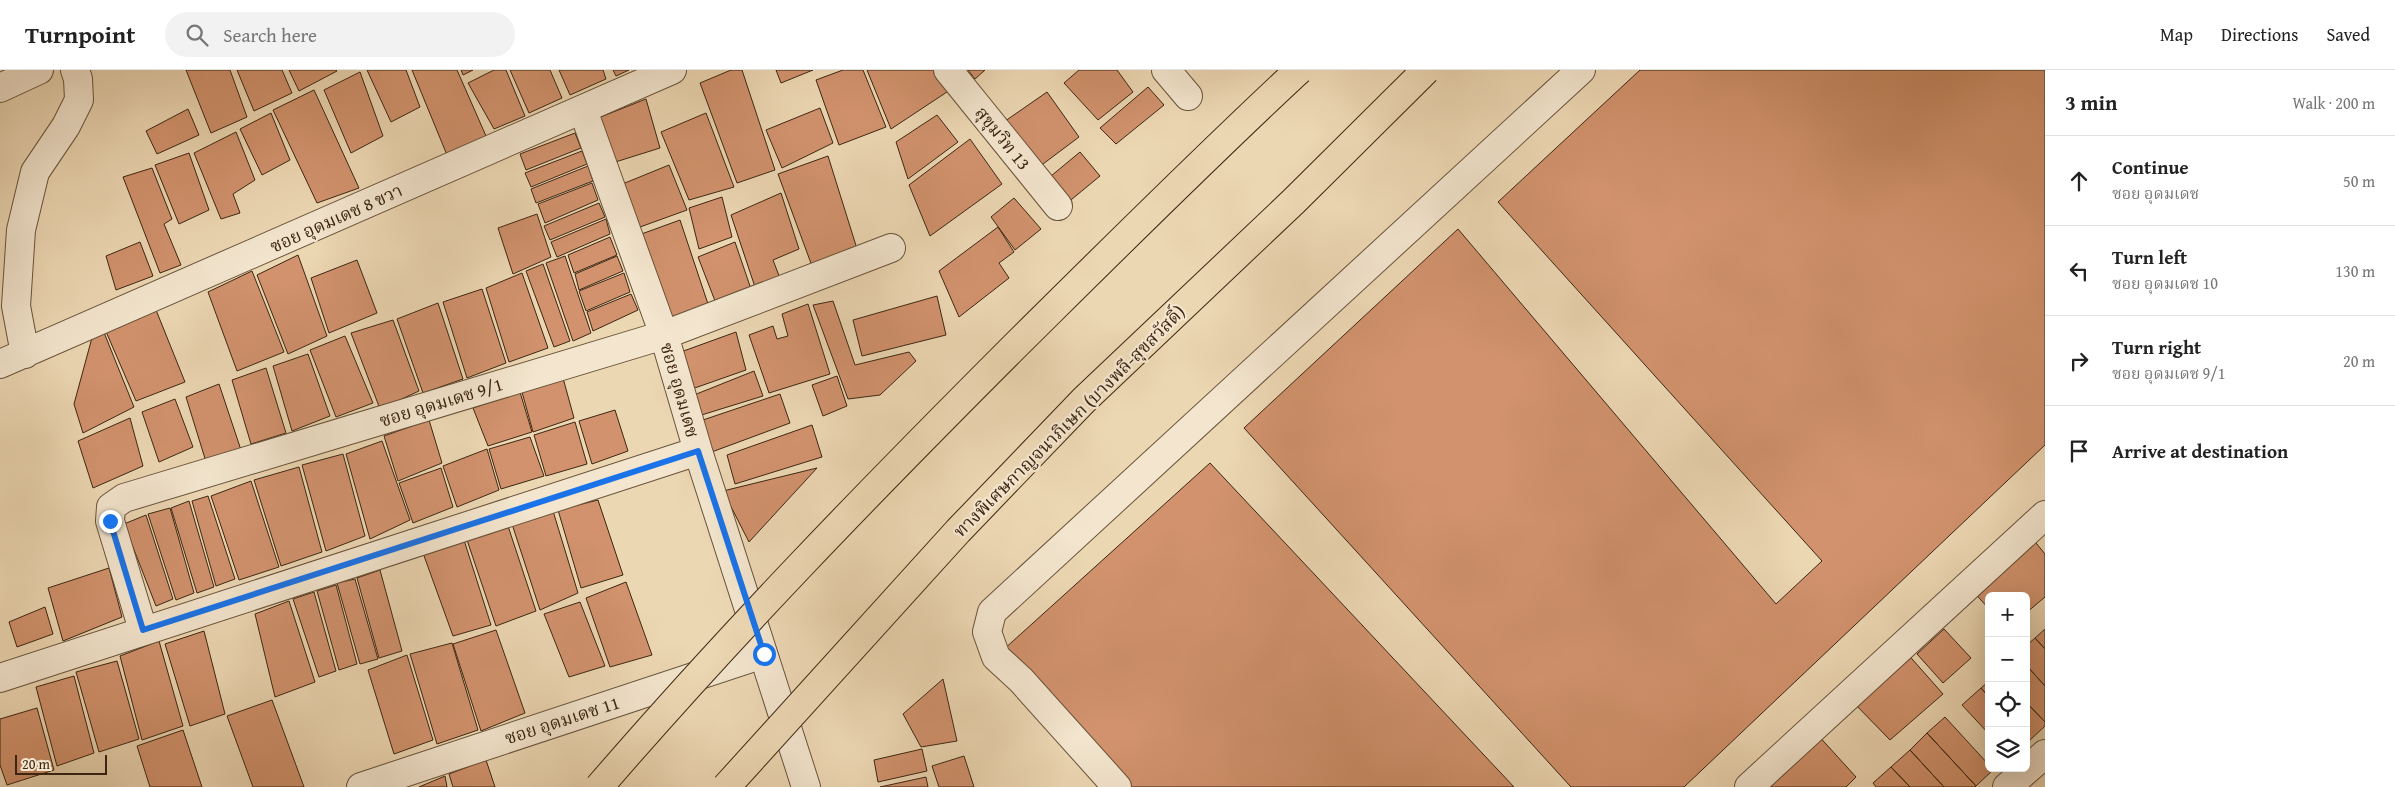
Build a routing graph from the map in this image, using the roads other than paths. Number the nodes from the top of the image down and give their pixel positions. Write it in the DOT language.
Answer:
graph roads {
  1 [pos="39,70"];
  2 [pos="75,70"];
  3 [pos="672,70"];
  4 [pos="948,70"];
  5 [pos="1166,70"];
  6 [pos="1300,70"];
  7 [pos="1426,70"];
  8 [pos="1581,70"];
  9 [pos="0,88"];
  10 [pos="1188,96"];
  11 [pos="583,110"];
  12 [pos="1058,206"];
  13 [pos="891,248"];
  14 [pos="664,335"];
  15 [pos="25,354"];
  16 [pos="0,364"];
  17 [pos="698,451"];
  18 [pos="2045,515"];
  19 [pos="143,630"];
  20 [pos="764,654"];
  21 [pos="0,678"];
  22 [pos="2045,754"];
  23 [pos="2009,786"];
  24 [pos="361,787"];
  25 [pos="599,787"];
  26 [pos="726,787"];
  27 [pos="806,787"];
  28 [pos="1117,787"];
  29 [pos="1749,787"];
  1 -- 9 [label="street"];
  2 -- 15 [label="street"];
  3 -- 11 [label="street, ซอย อุดมเดช 8 ขวา"];
  4 -- 12 [label="street, สุขุมวิท 13"];
  5 -- 10 [label="street"];
  6 -- 25 [label="highway, bridge"];
  7 -- 26 [label="highway, ทางพิเศษกาญจนาภิเษก (บางพลี-สุขสวัสดิ์), bridge"];
  8 -- 28 [label="street"];
  11 -- 14 [label="street, ซอย อุดมเดช"];
  11 -- 15 [label="street, ซอย อุดมเดช 8 ขวา"];
  13 -- 14 [label="street, ซอย อุดมเดช 9/1"];
  14 -- 17 [label="street, ซอย อุดมเดช"];
  14 -- 19 [label="street, ซอย อุดมเดช 9/1"];
  15 -- 16 [label="street, ซอย อุดมเดช 8 ขวา"];
  17 -- 19 [label="street"];
  17 -- 20 [label="street, ซอย อุดมเดช"];
  18 -- 29 [label="street"];
  19 -- 21 [label="street"];
  20 -- 24 [label="street, ซอย อุดมเดช 11"];
  20 -- 27 [label="street, ซอย อุดมเดช"];
  22 -- 23 [label="street"];
}
